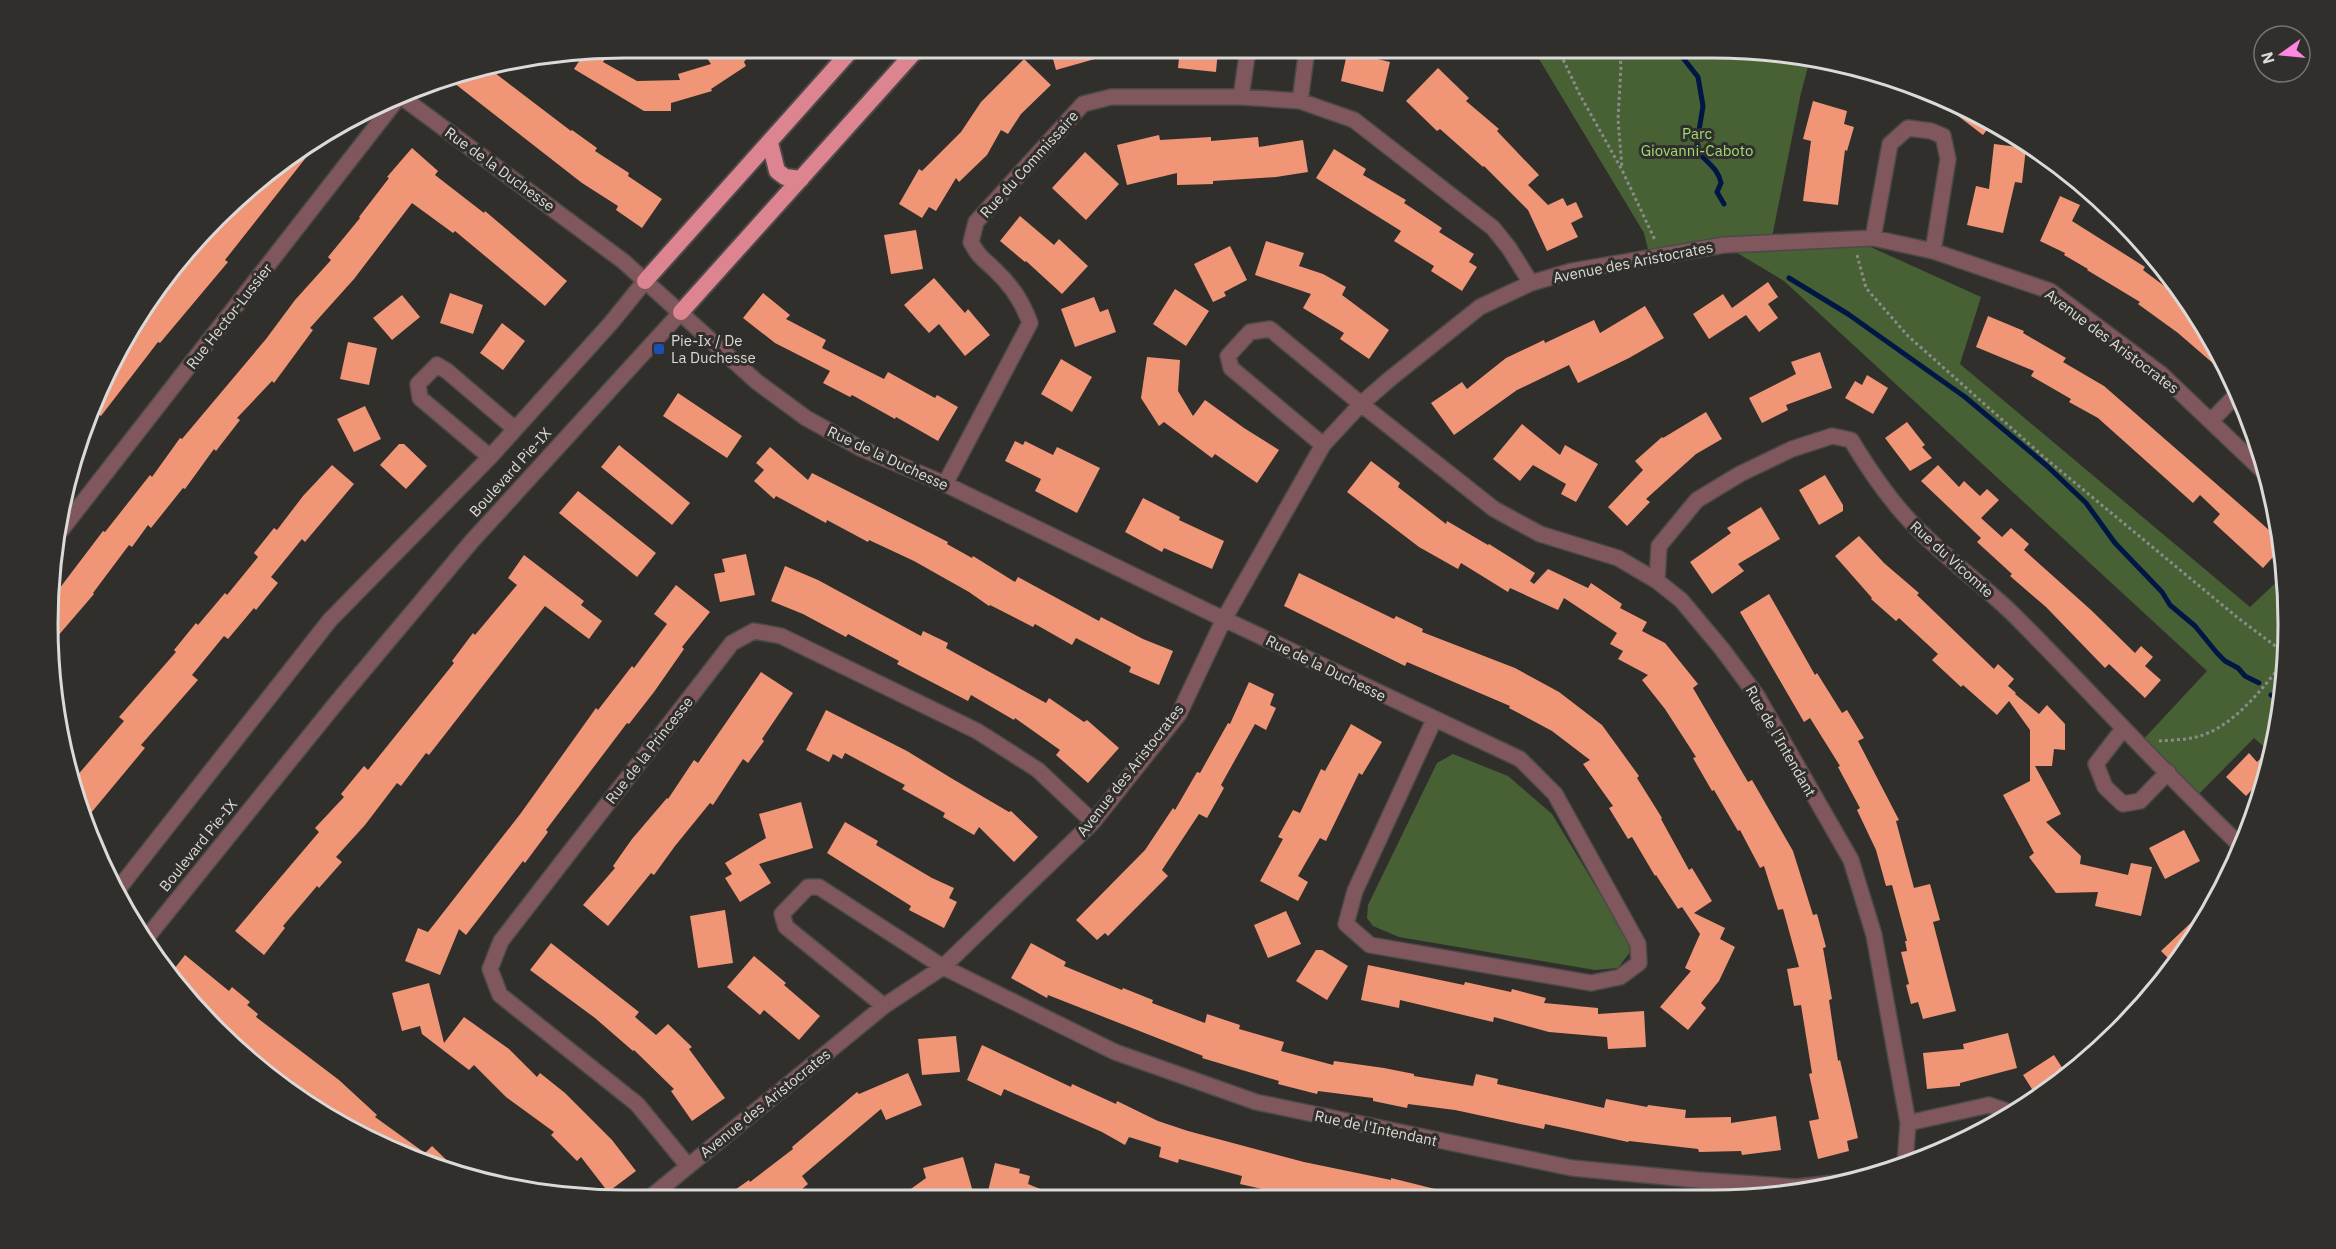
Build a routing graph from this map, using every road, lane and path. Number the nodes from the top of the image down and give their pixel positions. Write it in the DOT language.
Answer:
graph roads {
  1 [pos="843,59"];
  2 [pos="908,59"];
  3 [pos="1247,59"];
  4 [pos="1306,59"];
  5 [pos="1563,59"];
  6 [pos="1620,59"];
  7 [pos="1241,97"];
  8 [pos="1300,101"];
  9 [pos="408,102"];
  10 [pos="388,111"];
  11 [pos="770,143"];
  12 [pos="1622,170"];
  13 [pos="801,179"];
  14 [pos="1873,238"];
  15 [pos="1853,239"];
  16 [pos="1933,251"];
  17 [pos="1662,255"];
  18 [pos="645,281"];
  19 [pos="1530,283"];
  20 [pos="681,312"];
  21 [pos="2231,401"];
  22 [pos="1361,404"];
  23 [pos="2211,421"];
  24 [pos="515,429"];
  25 [pos="1323,445"];
  26 [pos="489,457"];
  27 [pos="2253,461"];
  28 [pos="945,484"];
  29 [pos="68,523"];
  30 [pos="1657,581"];
  31 [pos="1224,619"];
  32 [pos="2277,648"];
  33 [pos="2275,671"];
  34 [pos="1434,720"];
  35 [pos="2123,729"];
  36 [pos="2148,752"];
  37 [pos="2168,772"];
  38 [pos="1093,822"];
  39 [pos="2234,840"];
  40 [pos="122,884"];
  41 [pos="150,933"];
  42 [pos="943,968"];
  43 [pos="884,1006"];
  44 [pos="2003,1110"];
  45 [pos="1908,1123"];
  46 [pos="1906,1155"];
  47 [pos="688,1166"];
  48 [pos="1784,1186"];
  49 [pos="659,1190"];
  1 -- 11 [label="highway, Boulevard Pie-IX"];
  2 -- 13 [label="highway, Boulevard Pie-IX"];
  3 -- 7 [label="street"];
  4 -- 8 [label="street"];
  5 -- 12 [label="path"];
  6 -- 12 [label="path"];
  7 -- 8 [label="street, Rue du Commissaire"];
  7 -- 28 [label="street, Rue du Commissaire"];
  8 -- 19 [label="street, Rue du Commissaire"];
  9 -- 18 [label="street, Rue de la Duchesse"];
  10 -- 29 [label="street, Rue Hector-Lussier"];
  11 -- 13 [label="highway"];
  11 -- 18 [label="highway, Boulevard Pie-IX"];
  12 -- 17 [label="path"];
  13 -- 20 [label="highway, Boulevard Pie-IX"];
  14 -- 15 [label="street, Avenue des Aristocrates"];
  14 -- 16 [label="street, Avenue des Aristocrates"];
  14 -- 16 [label="street"];
  15 -- 17 [label="street, Avenue des Aristocrates"];
  15 -- 32 [label="path"];
  16 -- 23 [label="street, Avenue des Aristocrates"];
  17 -- 19 [label="street, Avenue des Aristocrates"];
  18 -- 20 [label="street, Rue de la Duchesse"];
  18 -- 24 [label="street, Boulevard Pie-IX"];
  19 -- 22 [label="street, Avenue des Aristocrates"];
  20 -- 28 [label="street, Rue de la Duchesse"];
  20 -- 41 [label="street, Boulevard Pie-IX"];
  21 -- 23 [label="street"];
  22 -- 25 [label="street, Avenue des Aristocrates"];
  22 -- 25 [label="street"];
  22 -- 30 [label="street, Rue de l'Intendant"];
  23 -- 27 [label="street, Avenue des Aristocrates"];
  24 -- 26 [label="street, Boulevard Pie-IX"];
  24 -- 26 [label="street, Boulevard Pie-IX"];
  25 -- 31 [label="street, Avenue des Aristocrates"];
  26 -- 40 [label="street, Boulevard Pie-IX"];
  28 -- 31 [label="street, Rue de la Duchesse"];
  30 -- 35 [label="street, Rue du Vicomte"];
  30 -- 45 [label="street, Rue de l'Intendant"];
  31 -- 34 [label="street, Rue de la Duchesse"];
  31 -- 38 [label="street, Avenue des Aristocrates"];
  33 -- 36 [label="path"];
  34 -- 34 [label="street, Rue de la Duchesse"];
  35 -- 36 [label="street, Rue du Vicomte"];
  35 -- 37 [label="street"];
  36 -- 37 [label="street, Rue du Vicomte"];
  37 -- 39 [label="street, Rue du Vicomte"];
  38 -- 42 [label="street, Avenue des Aristocrates"];
  38 -- 47 [label="street, Rue de la Princesse"];
  42 -- 43 [label="street, Avenue des Aristocrates"];
  42 -- 43 [label="street"];
  42 -- 48 [label="street, Rue de l'Intendant"];
  43 -- 47 [label="street, Avenue des Aristocrates"];
  44 -- 45 [label="street"];
  45 -- 46 [label="street, Rue de l'Intendant"];
  47 -- 49 [label="street, Avenue des Aristocrates"];
}
